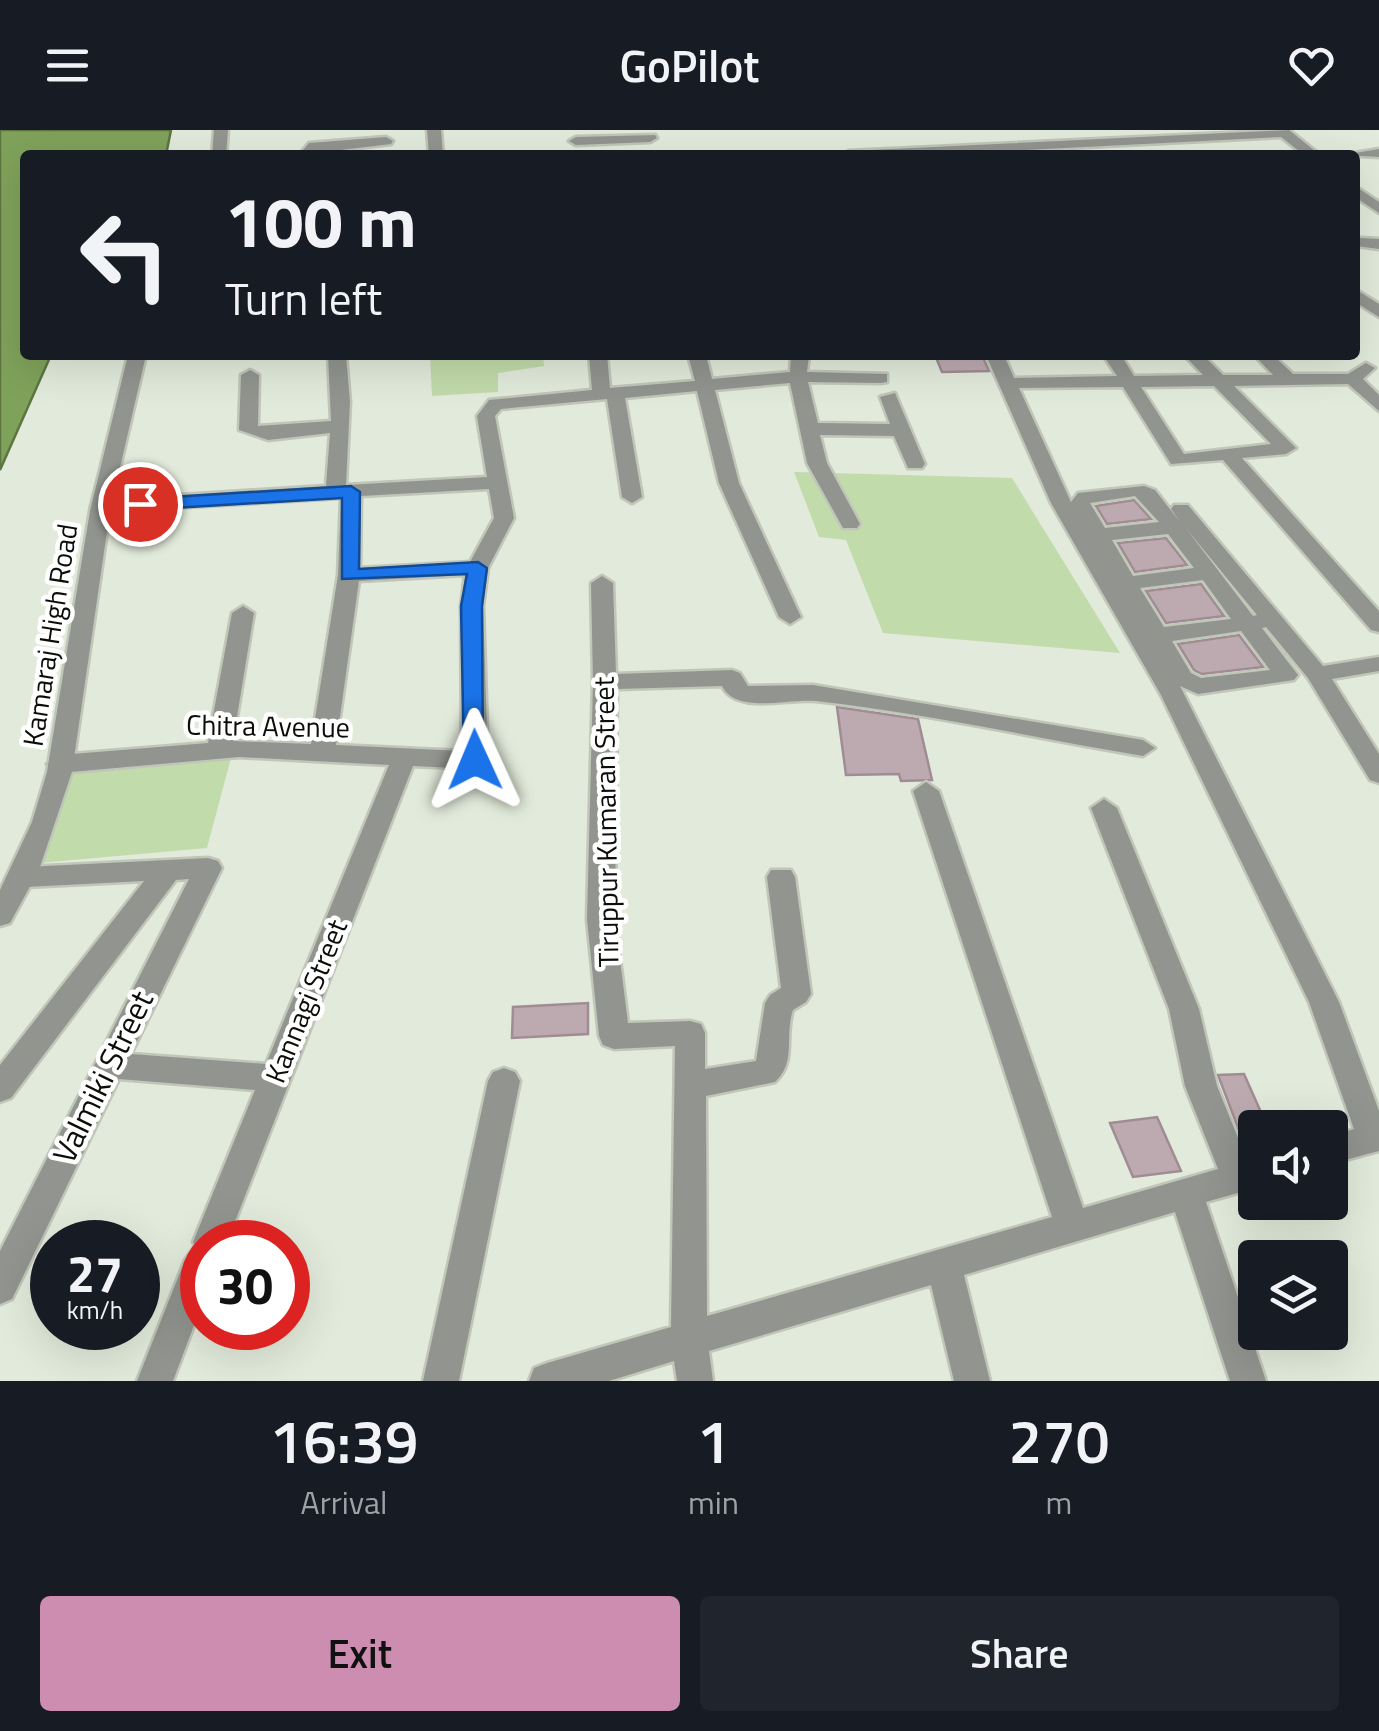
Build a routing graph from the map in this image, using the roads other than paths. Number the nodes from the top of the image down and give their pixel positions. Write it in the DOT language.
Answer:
graph roads {
  1 [pos="960,130"];
  2 [pos="1021,130"];
  3 [pos="1125,130"];
  4 [pos="1141,130"];
  5 [pos="1282,132"];
  6 [pos="1215,134"];
  7 [pos="650,138"];
  8 [pos="386,141"];
  9 [pos="1105,143"];
  10 [pos="576,144"];
  11 [pos="968,148"];
  12 [pos="308,150"];
  13 [pos="867,150"];
  14 [pos="1036,150"];
  15 [pos="1306,150"];
  16 [pos="1361,244"];
  17 [pos="1379,244"];
  18 [pos="136,360"];
  19 [pos="337,360"];
  20 [pos="599,360"];
  21 [pos="698,360"];
  22 [pos="800,360"];
  23 [pos="997,360"];
  24 [pos="1115,360"];
  25 [pos="1198,360"];
  26 [pos="1268,360"];
  27 [pos="881,368"];
  28 [pos="1362,368"];
  29 [pos="250,375"];
  30 [pos="798,377"];
  31 [pos="1218,380"];
  32 [pos="1288,380"];
  33 [pos="1128,381"];
  34 [pos="1011,383"];
  35 [pos="704,384"];
  36 [pos="608,392"];
  37 [pos="888,398"];
  38 [pos="1379,405"];
  39 [pos="340,426"];
  40 [pos="812,429"];
  41 [pos="902,430"];
  42 [pos="1228,454"];
  43 [pos="915,464"];
  44 [pos="498,482"];
  45 [pos="344,492"];
  46 [pos="632,497"];
  47 [pos="1174,501"];
  48 [pos="100,506"];
  49 [pos="850,524"];
  50 [pos="1175,527"];
  51 [pos="1090,536"];
  52 [pos="478,568"];
  53 [pos="1210,573"];
  54 [pos="349,575"];
  55 [pos="1127,583"];
  56 [pos="602,584"];
  57 [pos="243,613"];
  58 [pos="790,617"];
  59 [pos="1261,622"];
  60 [pos="1379,625"];
  61 [pos="1148,637"];
  62 [pos="1379,664"];
  63 [pos="1318,674"];
  64 [pos="605,682"];
  65 [pos="1143,748"];
  66 [pos="220,750"];
  67 [pos="322,754"];
  68 [pos="403,760"];
  69 [pos="60,764"];
  70 [pos="1379,774"];
  71 [pos="926,792"];
  72 [pos="1104,808"];
  73 [pos="168,870"];
  74 [pos="26,877"];
  75 [pos="781,877"];
  76 [pos="0,915"];
  77 [pos="108,1065"];
  78 [pos="275,1078"];
  79 [pos="504,1081"];
  80 [pos="690,1085"];
  81 [pos="0,1089"];
  82 [pos="1376,1138"];
  83 [pos="1348,1145"];
  84 [pos="1238,1159"];
  85 [pos="1238,1177"];
  86 [pos="1186,1193"];
  87 [pos="219,1220"];
  88 [pos="1072,1226"];
  89 [pos="944,1264"];
  90 [pos="0,1287"];
  91 [pos="180,1317"];
  92 [pos="688,1339"];
  93 [pos="592,1374"];
  94 [pos="155,1381"];
  95 [pos="442,1381"];
  96 [pos="547,1381"];
  97 [pos="695,1381"];
  98 [pos="972,1381"];
  99 [pos="1248,1381"];
  1 -- 11 [label="street"];
  2 -- 14 [label="street"];
  3 -- 4 [label="street"];
  5 -- 6 [label="street"];
  5 -- 15 [label="street"];
  6 -- 9 [label="street"];
  7 -- 10 [label="street"];
  8 -- 12 [label="street"];
  9 -- 14 [label="street"];
  11 -- 13 [label="street"];
  11 -- 14 [label="street"];
  16 -- 17 [label="street"];
  18 -- 48 [label="street, Kamaraj High Road"];
  19 -- 39 [label="street"];
  20 -- 36 [label="street"];
  21 -- 35 [label="street"];
  22 -- 30 [label="street"];
  23 -- 34 [label="street"];
  24 -- 33 [label="street"];
  25 -- 31 [label="street"];
  26 -- 32 [label="street"];
  27 -- 30 [label="street"];
  28 -- 32 [label="street"];
  28 -- 38 [label="street"];
  29 -- 39 [label="street"];
  30 -- 35 [label="street"];
  30 -- 40 [label="street"];
  31 -- 32 [label="street"];
  31 -- 33 [label="street"];
  31 -- 42 [label="street"];
  33 -- 34 [label="street"];
  33 -- 42 [label="street"];
  34 -- 51 [label="street"];
  35 -- 36 [label="street"];
  35 -- 58 [label="street"];
  36 -- 44 [label="street"];
  36 -- 46 [label="street"];
  37 -- 41 [label="street"];
  39 -- 45 [label="street"];
  40 -- 41 [label="street"];
  40 -- 49 [label="street"];
  41 -- 43 [label="street"];
  42 -- 60 [label="street"];
  44 -- 45 [label="street"];
  44 -- 52 [label="street"];
  45 -- 48 [label="street"];
  45 -- 54 [label="street"];
  47 -- 59 [label="street"];
  48 -- 69 [label="street, Kamaraj High Road"];
  50 -- 51 [label="street"];
  50 -- 51 [label="street"];
  50 -- 53 [label="street"];
  51 -- 55 [label="street"];
  51 -- 61 [label="street"];
  52 -- 54 [label="street"];
  52 -- 68 [label="street, Chitra Avenue"];
  53 -- 55 [label="street"];
  53 -- 59 [label="street"];
  54 -- 67 [label="street"];
  55 -- 61 [label="street"];
  56 -- 64 [label="street, Tiruppur Kumaran Street"];
  57 -- 66 [label="street"];
  59 -- 61 [label="street"];
  59 -- 61 [label="street"];
  59 -- 63 [label="street"];
  61 -- 82 [label="street"];
  62 -- 63 [label="street"];
  63 -- 70 [label="street"];
  64 -- 65 [label="street"];
  64 -- 80 [label="street, Tiruppur Kumaran Street"];
  66 -- 67 [label="street, Chitra Avenue"];
  66 -- 69 [label="street, Chitra Avenue"];
  67 -- 68 [label="street, Chitra Avenue"];
  68 -- 78 [label="street, Kannagi Street"];
  69 -- 74 [label="street, Kamaraj High Road"];
  71 -- 88 [label="street"];
  72 -- 84 [label="street"];
  73 -- 74 [label="street"];
  73 -- 77 [label="street, Valmiki Street"];
  73 -- 81 [label="street"];
  74 -- 76 [label="street, Kamaraj High Road"];
  75 -- 80 [label="street"];
  77 -- 78 [label="street"];
  77 -- 90 [label="street, Valmiki Street"];
  78 -- 87 [label="street, Kannagi Street"];
  79 -- 95 [label="street"];
  80 -- 92 [label="street, Tiruppur Kumaran Street"];
  82 -- 83 [label="street"];
  85 -- 86 [label="street"];
  86 -- 88 [label="street"];
  86 -- 99 [label="street"];
  88 -- 89 [label="street"];
  89 -- 92 [label="street"];
  89 -- 98 [label="street"];
  91 -- 94 [label="street"];
  92 -- 93 [label="street"];
  92 -- 97 [label="street, Tiruppur Kumaran Street"];
  93 -- 96 [label="street"];
}
